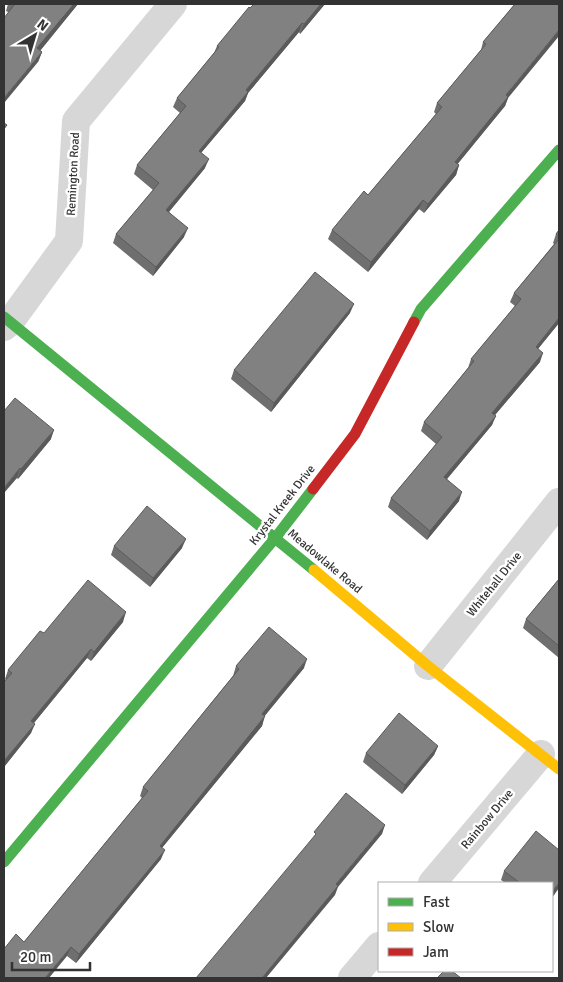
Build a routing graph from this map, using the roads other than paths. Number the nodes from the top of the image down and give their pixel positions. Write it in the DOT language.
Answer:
graph roads {
  1 [pos="173,4"];
  2 [pos="559,150"];
  3 [pos="6,322"];
  4 [pos="559,502"];
  5 [pos="276,537"];
  6 [pos="428,666"];
  7 [pos="550,762"];
  8 [pos="4,862"];
  9 [pos="433,882"];
  10 [pos="378,947"];
  11 [pos="352,978"];
  1 -- 3 [label="street, Remington Road"];
  2 -- 5 [label="street, Krystal Kreek Drive"];
  3 -- 5 [label="street, Meadowlake Road"];
  4 -- 6 [label="street, Whitehall Drive"];
  5 -- 6 [label="street, Meadowlake Road"];
  5 -- 8 [label="street, Krystal Kreek Drive"];
  6 -- 7 [label="street, Meadowlake Road"];
  7 -- 9 [label="street, Rainbow Drive"];
  10 -- 11 [label="street"];
}
